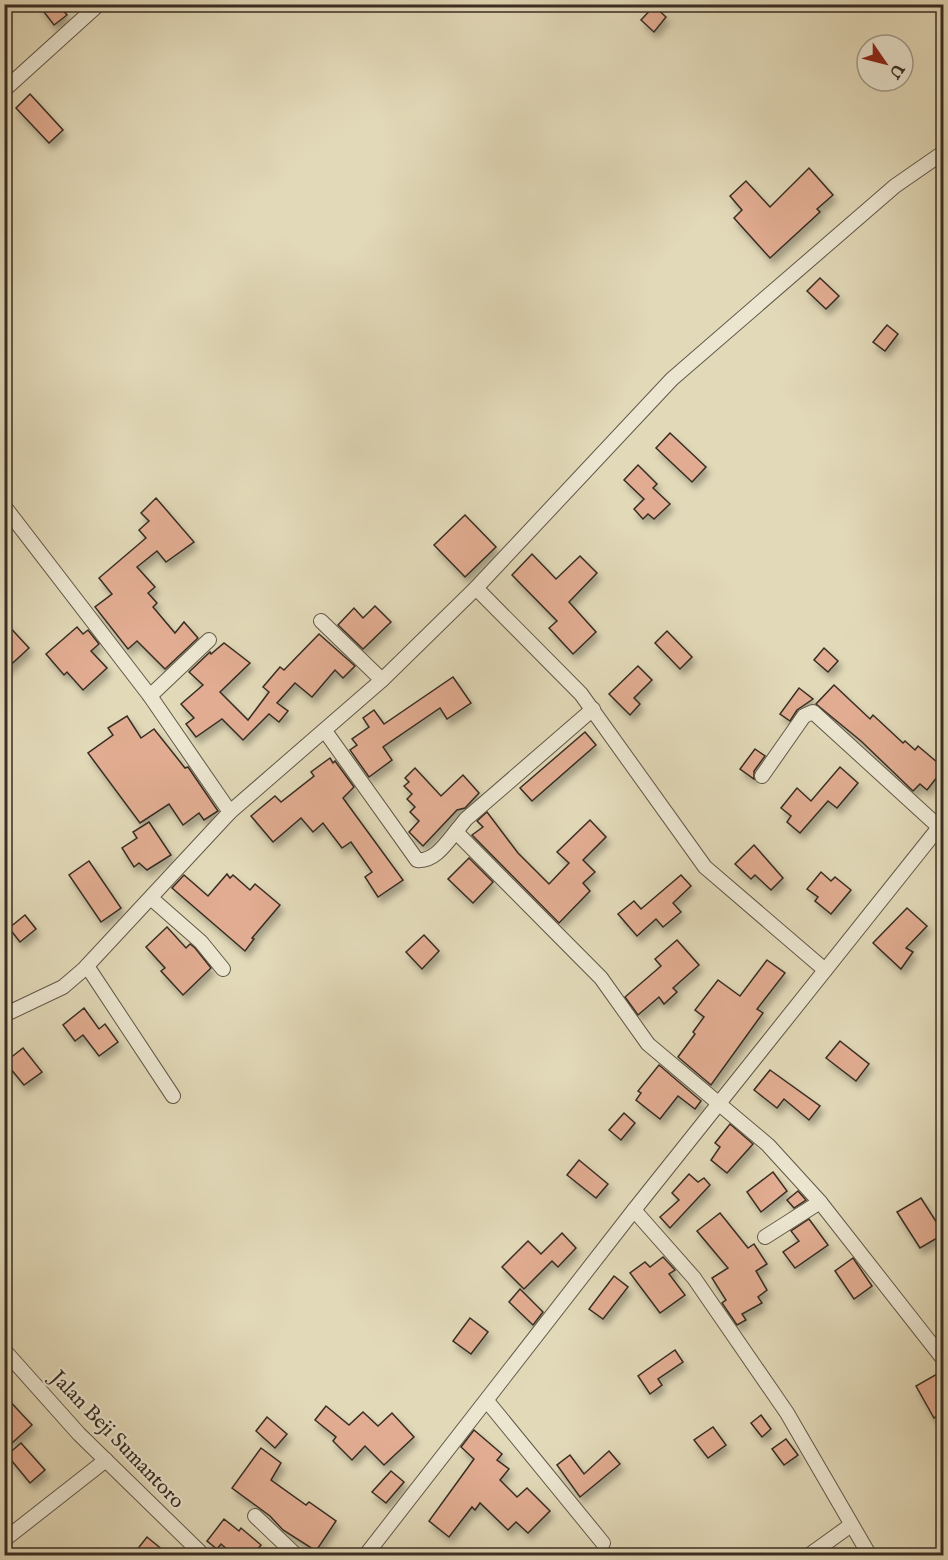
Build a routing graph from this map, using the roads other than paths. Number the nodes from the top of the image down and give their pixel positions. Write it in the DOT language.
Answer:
graph roads {
  1 [pos="99,4"];
  2 [pos="4,90"];
  3 [pos="944,152"];
  4 [pos="4,506"];
  5 [pos="476,588"];
  6 [pos="321,621"];
  7 [pos="209,640"];
  8 [pos="382,680"];
  9 [pos="150,696"];
  10 [pos="593,709"];
  11 [pos="325,731"];
  12 [pos="762,776"];
  13 [pos="230,812"];
  14 [pos="941,824"];
  15 [pos="458,829"];
  16 [pos="152,899"];
  17 [pos="87,966"];
  18 [pos="223,969"];
  19 [pos="825,970"];
  20 [pos="4,1015"];
  21 [pos="173,1096"];
  22 [pos="720,1102"];
  23 [pos="820,1202"];
  24 [pos="634,1210"];
  25 [pos="765,1237"];
  26 [pos="4,1350"];
  27 [pos="944,1360"];
  28 [pos="487,1401"];
  29 [pos="106,1460"];
  30 [pos="255,1516"];
  31 [pos="851,1525"];
  32 [pos="4,1540"];
  33 [pos="603,1543"];
  34 [pos="204,1556"];
  35 [pos="297,1556"];
  36 [pos="365,1556"];
  37 [pos="808,1556"];
  38 [pos="870,1556"];
  1 -- 2 [label="street"];
  3 -- 5 [label="street"];
  4 -- 9 [label="street"];
  5 -- 8 [label="street"];
  5 -- 10 [label="street"];
  6 -- 8 [label="street"];
  7 -- 9 [label="street"];
  8 -- 11 [label="street"];
  9 -- 13 [label="street"];
  10 -- 15 [label="street"];
  10 -- 19 [label="street"];
  11 -- 13 [label="street"];
  11 -- 15 [label="street"];
  12 -- 14 [label="street"];
  13 -- 16 [label="street"];
  14 -- 19 [label="street"];
  15 -- 22 [label="street"];
  16 -- 17 [label="street"];
  16 -- 18 [label="street"];
  17 -- 20 [label="street"];
  17 -- 21 [label="street"];
  19 -- 22 [label="street"];
  22 -- 23 [label="street"];
  22 -- 24 [label="street"];
  23 -- 25 [label="street"];
  23 -- 27 [label="street"];
  24 -- 28 [label="street"];
  24 -- 31 [label="street"];
  26 -- 29 [label="street, Jalan Beji Sumantoro"];
  28 -- 33 [label="street"];
  28 -- 36 [label="street"];
  29 -- 32 [label="street"];
  29 -- 34 [label="street, Jalan Beji Sumantoro"];
  30 -- 35 [label="street"];
  31 -- 37 [label="street"];
  31 -- 38 [label="street"];
}
